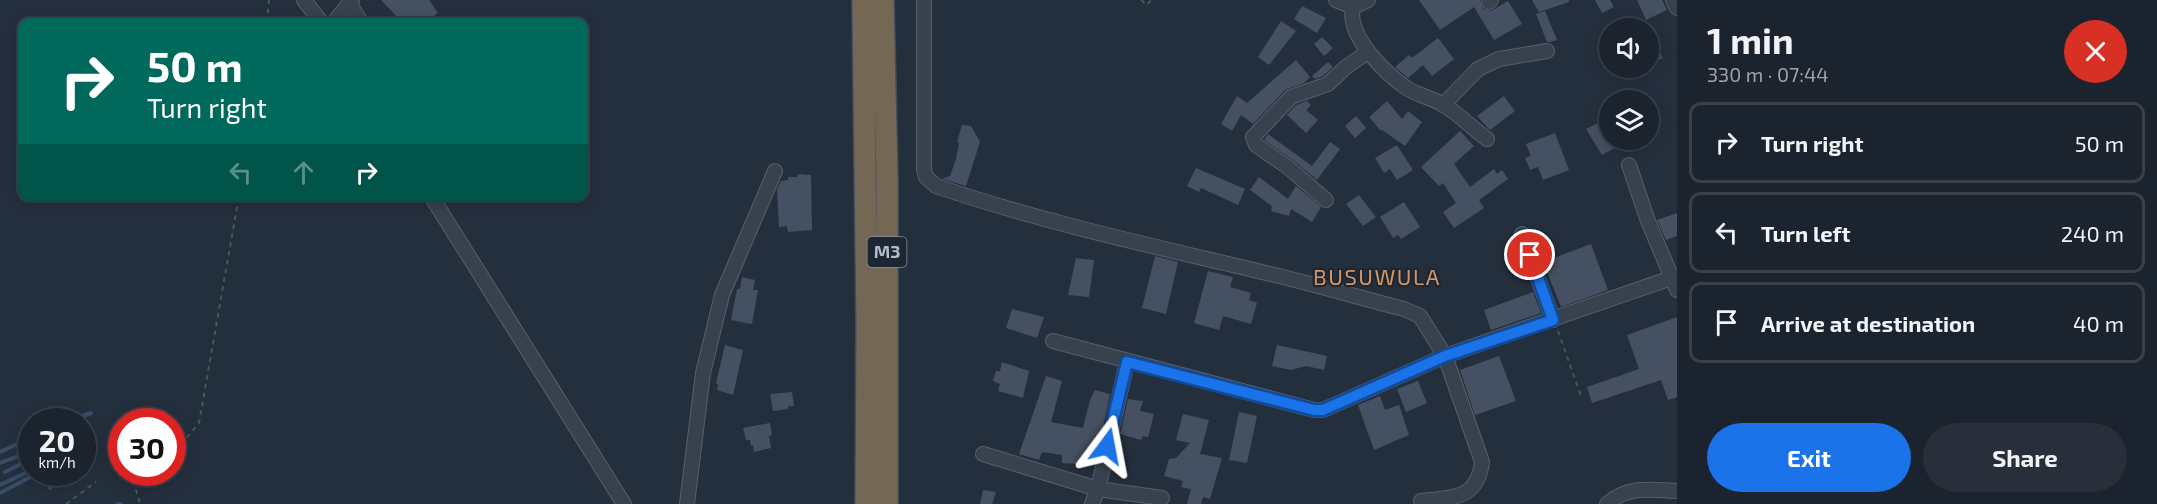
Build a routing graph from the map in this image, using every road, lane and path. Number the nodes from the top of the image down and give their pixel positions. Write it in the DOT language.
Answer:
graph roads {
  1 [pos="269,0"];
  2 [pos="304,0"];
  3 [pos="863,0"];
  4 [pos="883,0"];
  5 [pos="924,0"];
  6 [pos="1141,0"];
  7 [pos="1151,0"];
  8 [pos="1336,0"];
  9 [pos="1368,0"];
  10 [pos="1673,0"];
  11 [pos="351,2"];
  12 [pos="1353,7"];
  13 [pos="1677,8"];
  14 [pos="267,18"];
  15 [pos="318,18"];
  16 [pos="337,18"];
  17 [pos="360,18"];
  18 [pos="1547,51"];
  19 [pos="1368,52"];
  20 [pos="1443,105"];
  21 [pos="1487,139"];
  22 [pos="1629,165"];
  23 [pos="775,171"];
  24 [pos="1326,200"];
  25 [pos="238,201"];
  26 [pos="434,201"];
  27 [pos="1522,234"];
  28 [pos="1676,281"];
  29 [pos="1553,320"];
  30 [pos="1053,341"];
  31 [pos="1445,356"];
  32 [pos="1127,362"];
  33 [pos="1582,399"];
  34 [pos="186,439"];
  35 [pos="983,454"];
  36 [pos="91,486"];
  37 [pos="135,486"];
  38 [pos="1098,489"];
  39 [pos="1677,492"];
  40 [pos="1162,498"];
  41 [pos="1421,501"];
  42 [pos="66,504"];
  43 [pos="140,504"];
  44 [pos="624,504"];
  45 [pos="687,504"];
  46 [pos="866,504"];
  47 [pos="887,504"];
  48 [pos="1092,504"];
  49 [pos="1607,504"];
  1 -- 14 [label="path"];
  2 -- 15 [label="street"];
  3 -- 46 [label="highway, M3"];
  4 -- 47 [label="highway, M3"];
  5 -- 31 [label="street"];
  6 -- 7 [label="path"];
  8 -- 12 [label="street"];
  9 -- 12 [label="street"];
  10 -- 13 [label="street"];
  11 -- 16 [label="street"];
  11 -- 17 [label="street"];
  12 -- 19 [label="street"];
  18 -- 20 [label="street"];
  19 -- 20 [label="street"];
  19 -- 24 [label="street"];
  20 -- 21 [label="street"];
  22 -- 28 [label="street"];
  23 -- 45 [label="street"];
  25 -- 34 [label="path"];
  26 -- 44 [label="street"];
  27 -- 29 [label="street"];
  28 -- 29 [label="street"];
  29 -- 31 [label="street"];
  29 -- 33 [label="path"];
  30 -- 32 [label="street"];
  31 -- 32 [label="street"];
  31 -- 41 [label="street"];
  32 -- 38 [label="street"];
  35 -- 38 [label="street"];
  36 -- 42 [label="path"];
  37 -- 43 [label="path"];
  38 -- 40 [label="street"];
  38 -- 48 [label="street"];
  39 -- 49 [label="street"];
}
